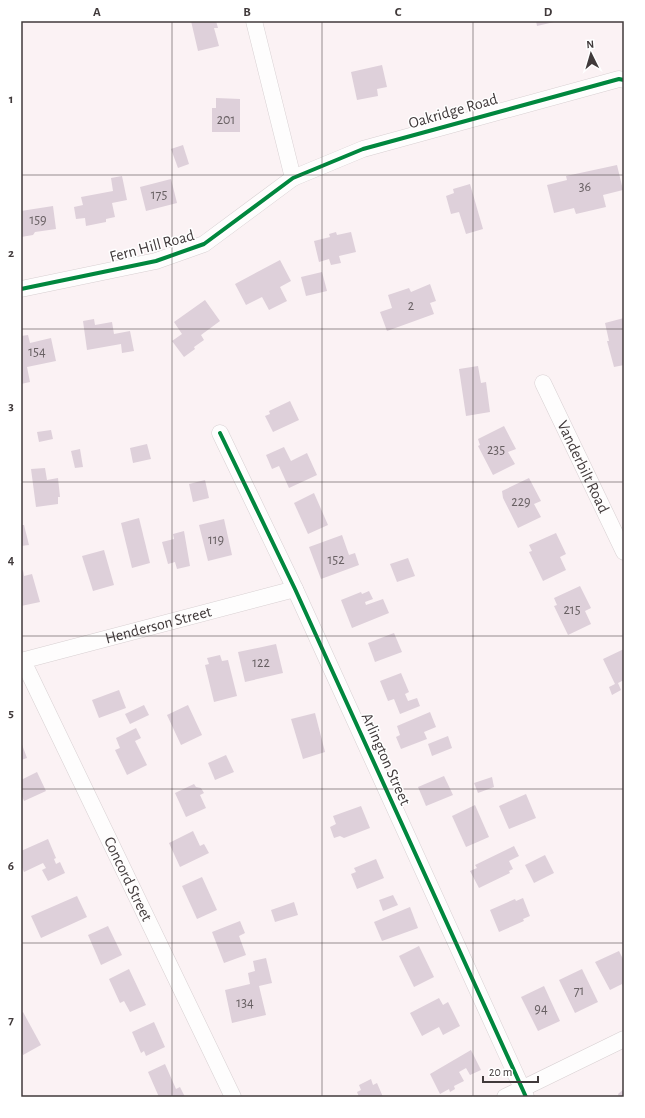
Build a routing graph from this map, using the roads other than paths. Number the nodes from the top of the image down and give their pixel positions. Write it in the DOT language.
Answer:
graph roads {
  1 [pos="254,21"];
  2 [pos="624,80"];
  3 [pos="293,178"];
  4 [pos="21,289"];
  5 [pos="543,383"];
  6 [pos="220,433"];
  7 [pos="624,552"];
  8 [pos="296,589"];
  9 [pos="22,661"];
  10 [pos="624,1039"];
  11 [pos="524,1093"];
  12 [pos="232,1097"];
  13 [pos="505,1097"];
  1 -- 3 [label="street"];
  2 -- 3 [label="street, Oakridge Road"];
  3 -- 4 [label="street, Fern Hill Road"];
  5 -- 7 [label="street, Vanderbilt Road"];
  6 -- 8 [label="street, Arlington Street"];
  8 -- 9 [label="street, Henderson Street"];
  8 -- 11 [label="street, Arlington Street"];
  9 -- 12 [label="street, Concord Street"];
  10 -- 11 [label="street"];
  11 -- 13 [label="street"];
}
